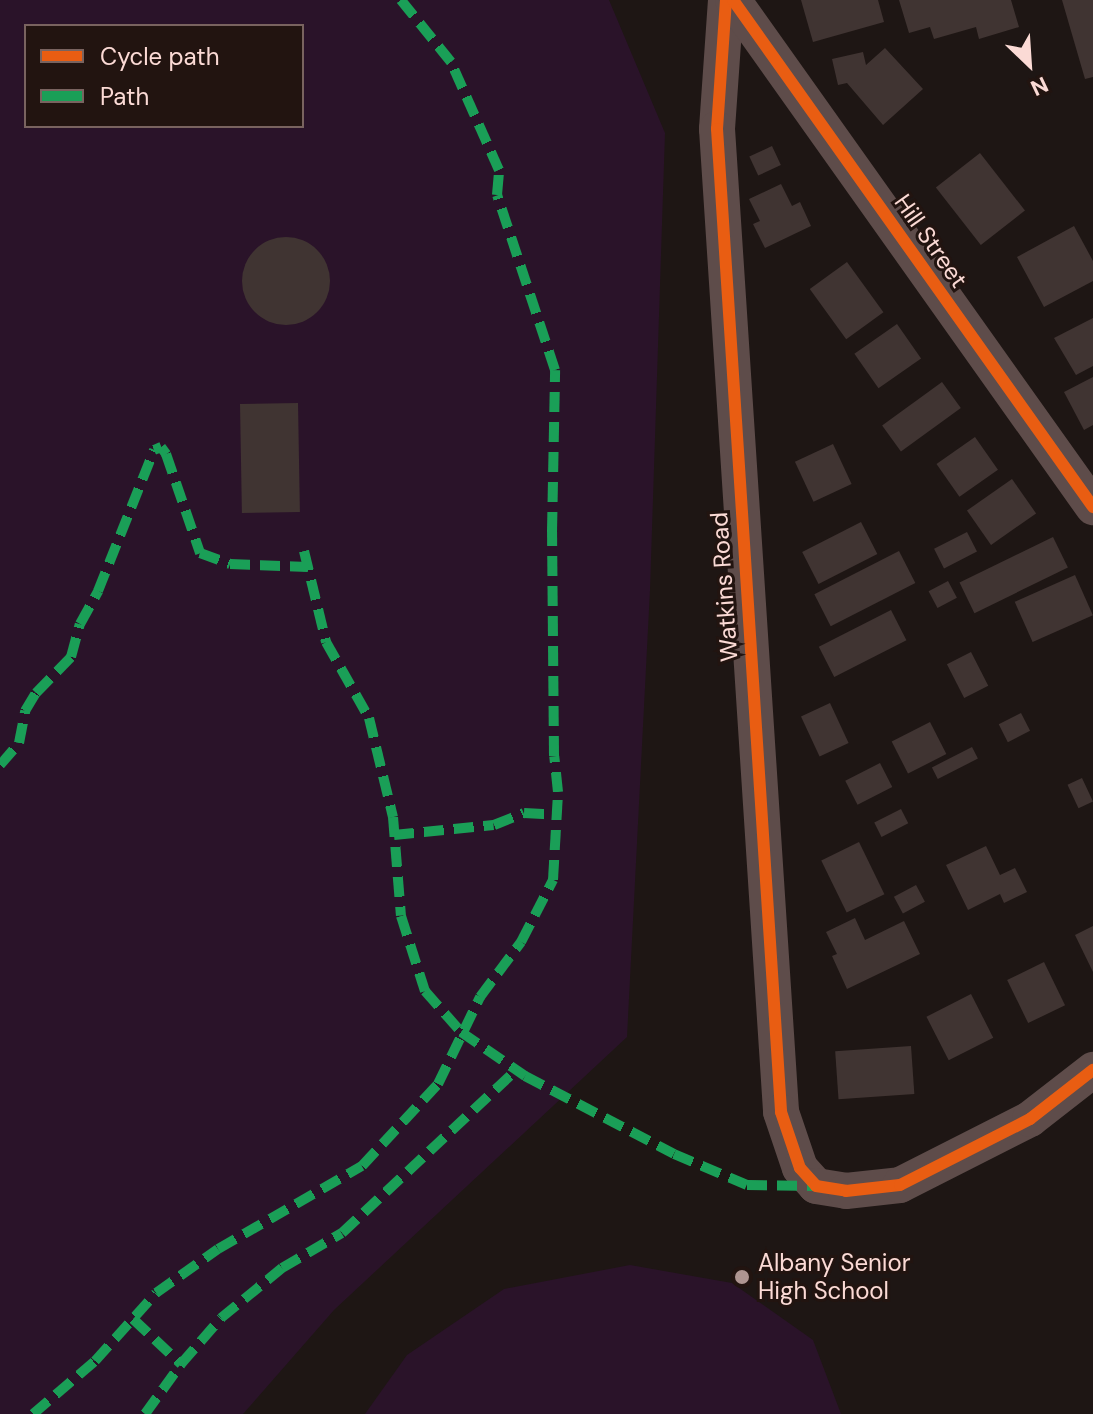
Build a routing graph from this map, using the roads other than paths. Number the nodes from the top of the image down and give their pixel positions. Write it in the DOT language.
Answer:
graph roads {
  1 [pos="726,0"];
  2 [pos="733,0"];
  3 [pos="1093,507"];
  4 [pos="1093,1070"];
  1 -- 4 [label="street, Watkins Road"];
  2 -- 3 [label="street, Hill Street"];
}
